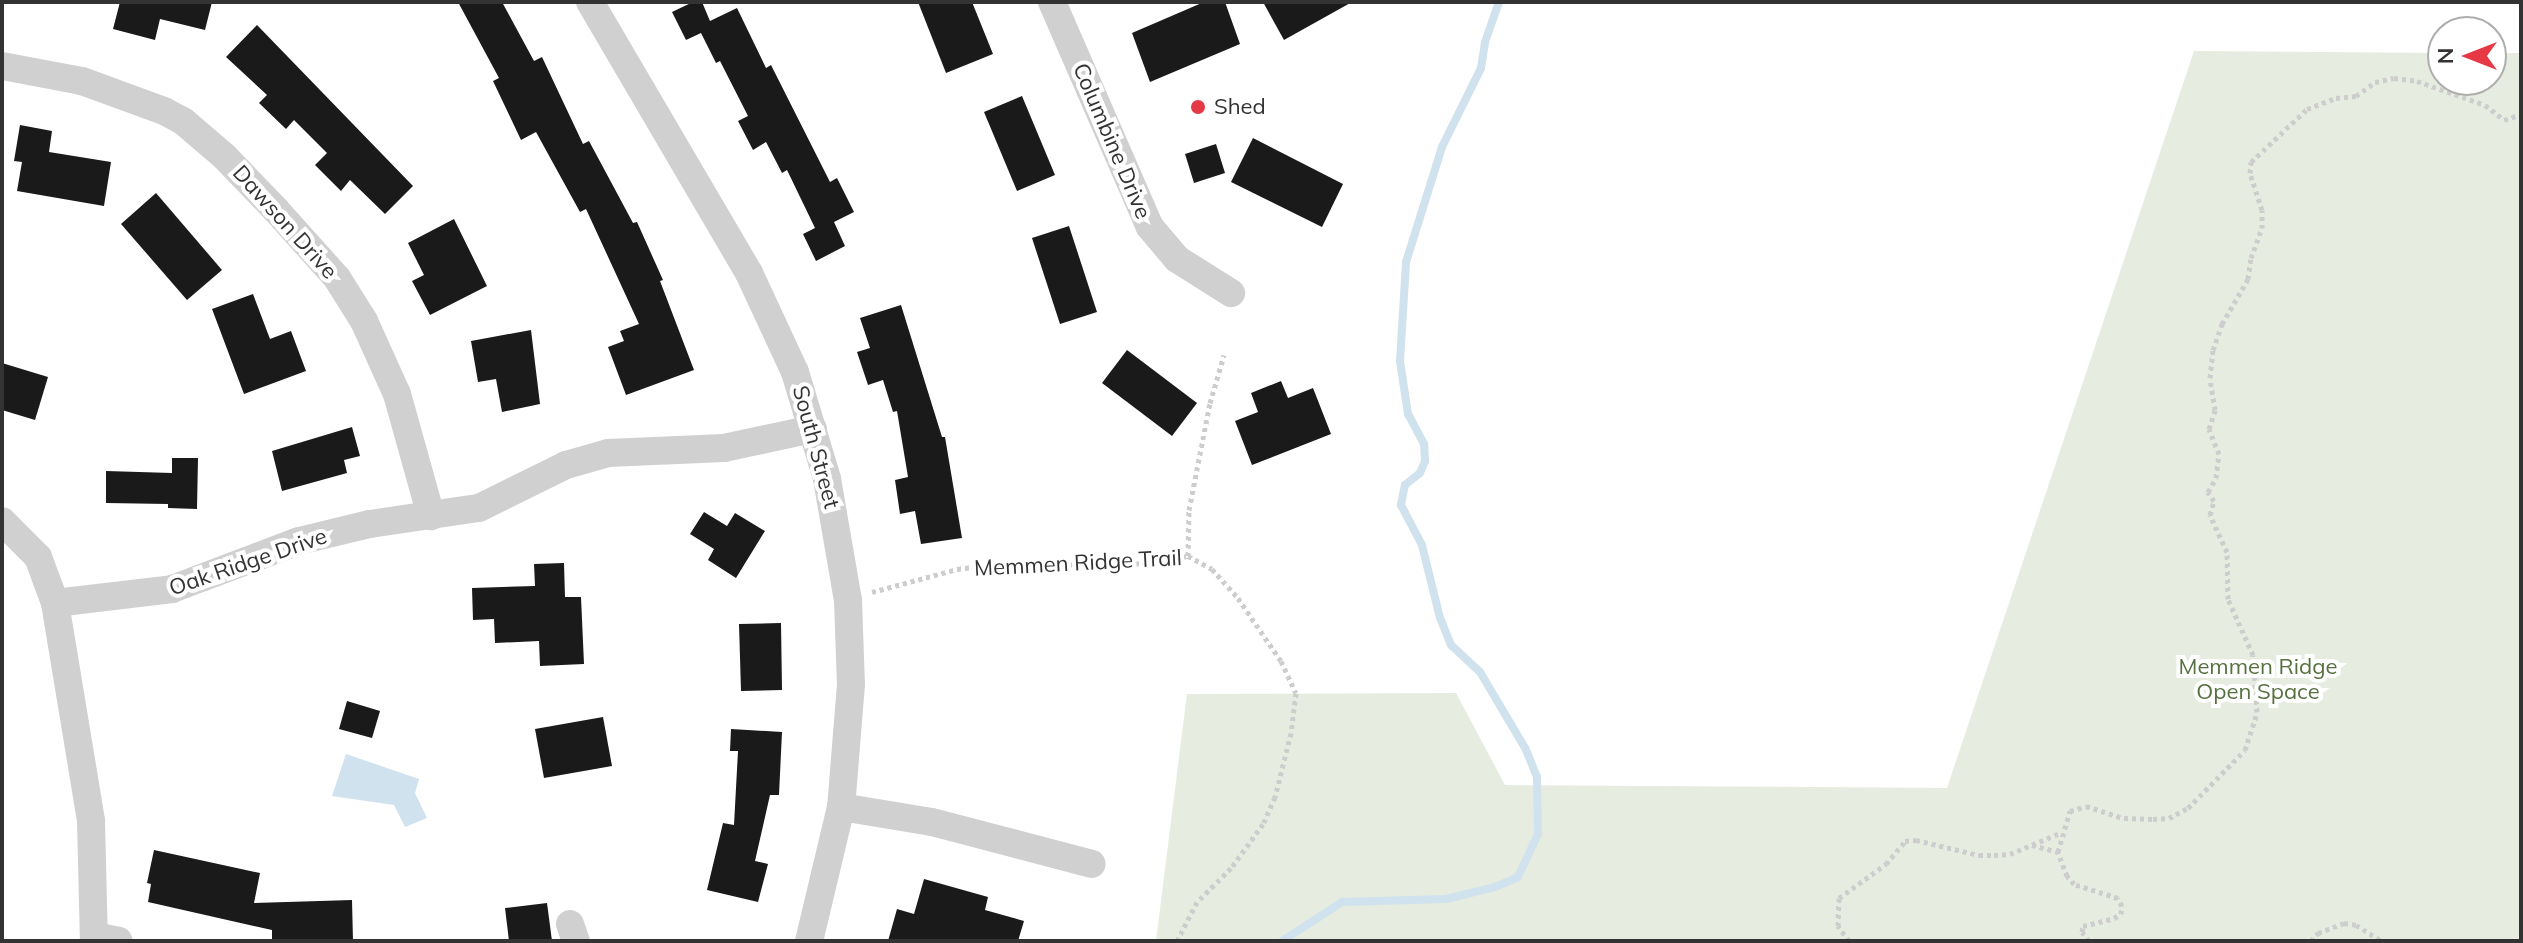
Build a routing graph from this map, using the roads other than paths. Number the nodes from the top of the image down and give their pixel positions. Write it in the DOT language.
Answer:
graph roads {
  1 [pos="590,2"];
  2 [pos="1052,2"];
  3 [pos="2,66"];
  4 [pos="1231,293"];
  5 [pos="813,429"];
  6 [pos="431,516"];
  7 [pos="2,521"];
  8 [pos="55,603"];
  9 [pos="841,807"];
  10 [pos="1092,864"];
  11 [pos="102,939"];
  12 [pos="809,941"];
  1 -- 5 [label="street, South Street"];
  2 -- 4 [label="street, Columbine Drive"];
  3 -- 6 [label="street, Dawson Drive"];
  5 -- 6 [label="street, Oak Ridge Drive"];
  5 -- 9 [label="street, South Street"];
  6 -- 8 [label="street, Oak Ridge Drive"];
  7 -- 8 [label="street"];
  8 -- 11 [label="street"];
  9 -- 10 [label="street"];
  9 -- 12 [label="street, South Street"];
}
